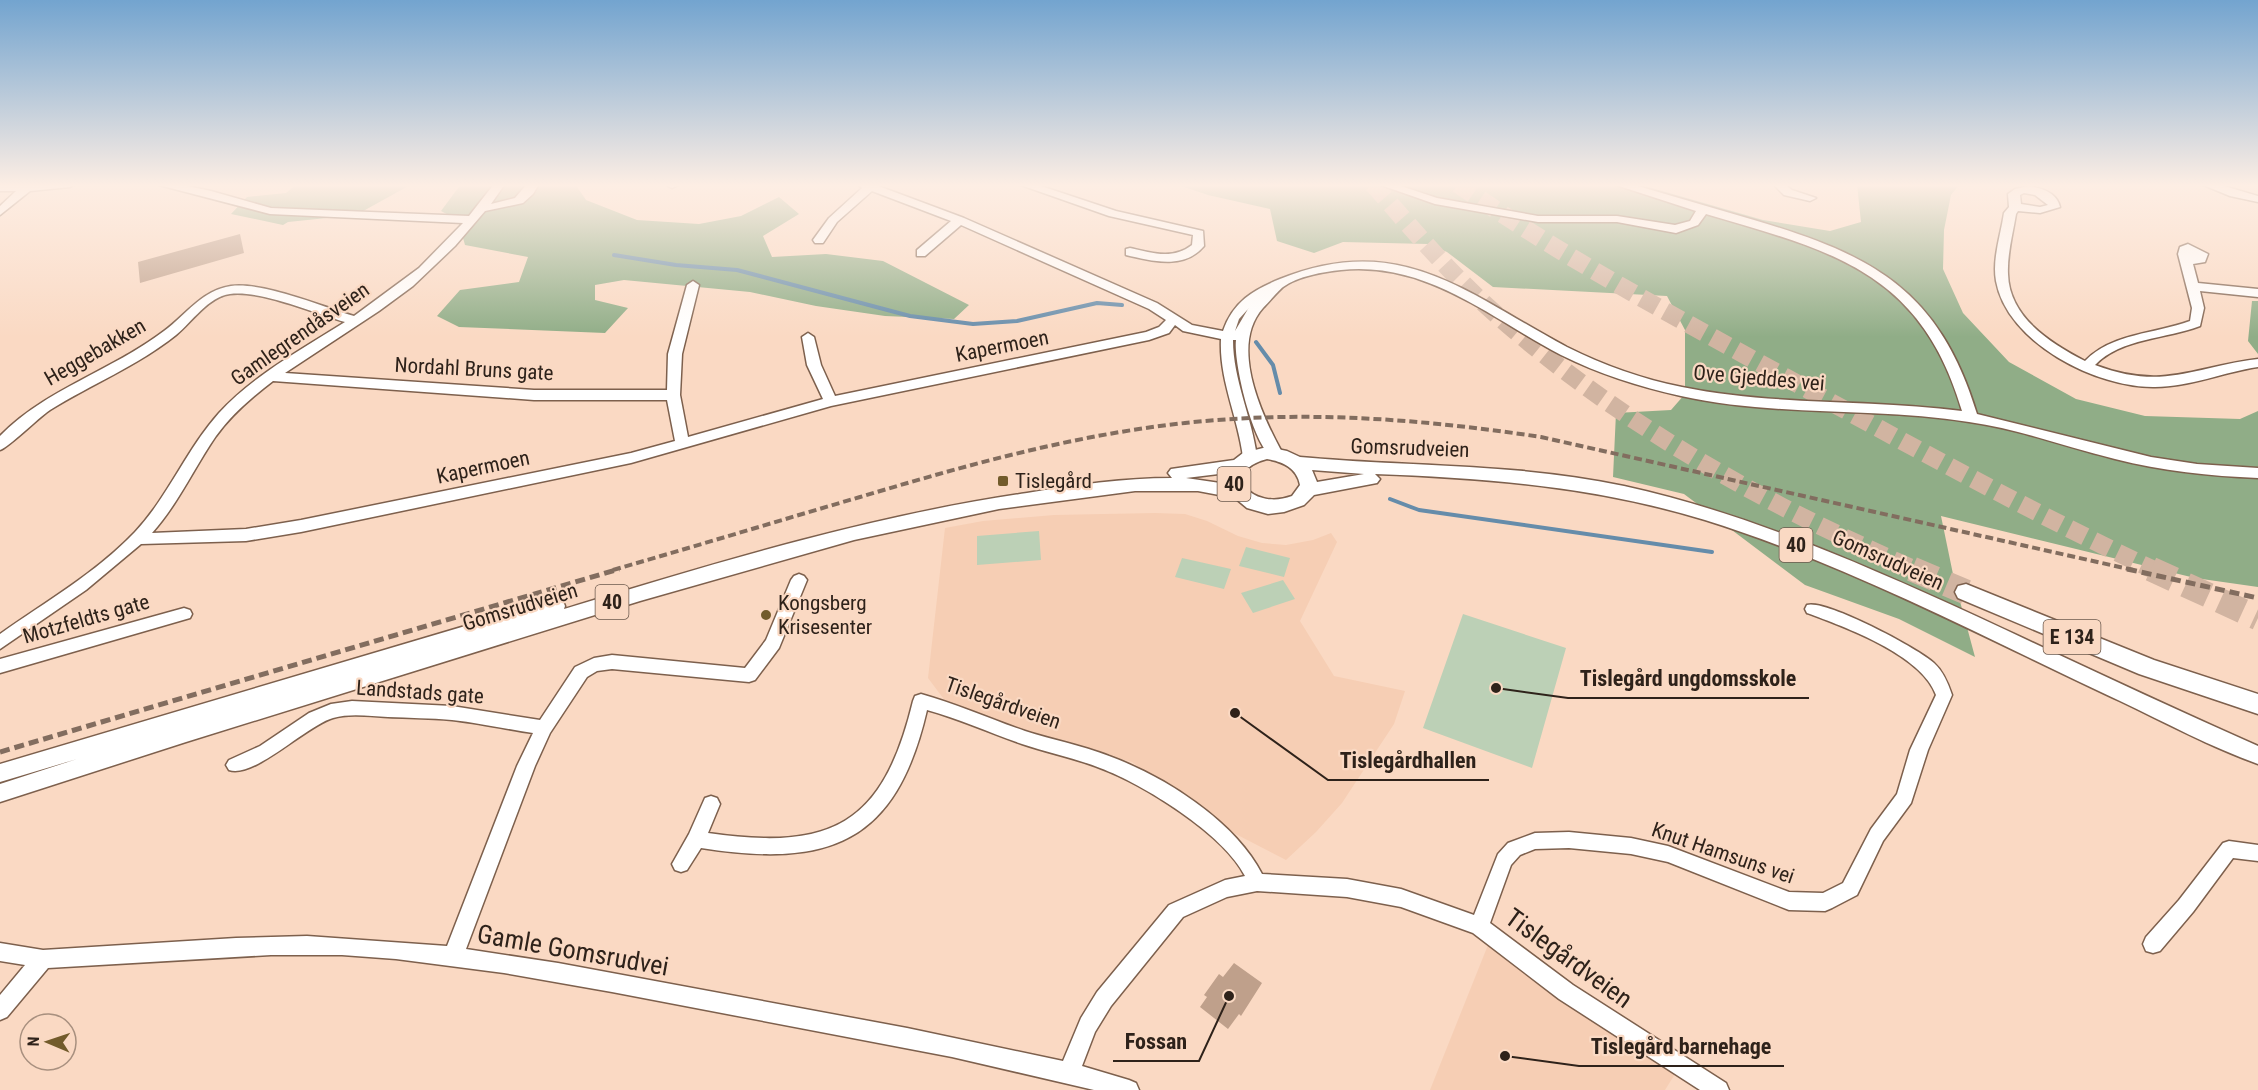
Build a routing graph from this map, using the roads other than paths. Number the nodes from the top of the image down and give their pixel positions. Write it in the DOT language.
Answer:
graph roads {
  1 [pos="460,235"];
  2 [pos="823,235"];
  3 [pos="942,235"];
  4 [pos="992,235"];
  5 [pos="1199,235"];
  6 [pos="1790,235"];
  7 [pos="2007,235"];
  8 [pos="819,240"];
  9 [pos="1130,252"];
  10 [pos="921,253"];
  11 [pos="2187,261"];
  12 [pos="1280,284"];
  13 [pos="693,285"];
  14 [pos="2192,285"];
  15 [pos="2258,292"];
  16 [pos="1174,318"];
  17 [pos="355,321"];
  18 [pos="1228,332"];
  19 [pos="1242,335"];
  20 [pos="808,337"];
  21 [pos="2258,363"];
  22 [pos="2086,367"];
  23 [pos="273,377"];
  24 [pos="673,394"];
  25 [pos="831,401"];
  26 [pos="1971,417"];
  27 [pos="0,445"];
  28 [pos="683,445"];
  29 [pos="1276,454"];
  30 [pos="1244,461"];
  31 [pos="1298,463"];
  32 [pos="2258,473"];
  33 [pos="1308,490"];
  34 [pos="1239,493"];
  35 [pos="138,539"];
  36 [pos="799,580"];
  37 [pos="1966,592"];
  38 [pos="1813,609"];
  39 [pos="184,614"];
  40 [pos="0,643"];
  41 [pos="0,666"];
  42 [pos="2258,704"];
  43 [pos="544,728"];
  44 [pos="2258,755"];
  45 [pos="235,765"];
  46 [pos="2258,769"];
  47 [pos="0,773"];
  48 [pos="0,793"];
  49 [pos="711,804"];
  50 [pos="696,839"];
  51 [pos="1524,843"];
  52 [pos="2258,853"];
  53 [pos="681,864"];
  54 [pos="1257,882"];
  55 [pos="1479,926"];
  56 [pos="2153,944"];
  57 [pos="0,952"];
  58 [pos="453,957"];
  59 [pos="43,959"];
  60 [pos="0,1010"];
  61 [pos="1069,1072"];
  62 [pos="1129,1090"];
  63 [pos="1719,1090"];
  1 -- 17 [label="street, Gamlegrendåsveien"];
  2 -- 8 [label="street"];
  3 -- 10 [label="street"];
  4 -- 16 [label="street"];
  5 -- 9 [label="street"];
  6 -- 26 [label="street"];
  7 -- 22 [label="street"];
  11 -- 14 [label="street"];
  12 -- 18 [label="street, Ove Gjeddes vei"];
  12 -- 19 [label="street, Ove Gjeddes vei"];
  12 -- 26 [label="street, Ove Gjeddes vei"];
  13 -- 24 [label="street"];
  14 -- 15 [label="street"];
  14 -- 22 [label="street"];
  16 -- 18 [label="street"];
  16 -- 25 [label="street, Kapermoen"];
  17 -- 23 [label="street, Gamlegrendåsveien"];
  17 -- 27 [label="street, Heggebakken"];
  18 -- 19 [label="street"];
  18 -- 30 [label="street"];
  19 -- 29 [label="street"];
  20 -- 25 [label="street"];
  21 -- 22 [label="street"];
  23 -- 24 [label="street, Nordahl Bruns gate"];
  23 -- 35 [label="street, Gamlegrendåsveien"];
  24 -- 28 [label="street"];
  25 -- 28 [label="street, Kapermoen"];
  26 -- 32 [label="street, Ove Gjeddes vei"];
  28 -- 35 [label="street, Kapermoen"];
  29 -- 30 [label="main road, 40"];
  29 -- 31 [label="main road, 40"];
  30 -- 34 [label="main road, 40"];
  30 -- 47 [label="main road, Gomsrudveien / 40"];
  31 -- 33 [label="main road"];
  31 -- 44 [label="main road, Gomsrudveien / 40"];
  33 -- 34 [label="main road, 40"];
  33 -- 46 [label="main road, Gomsrudveien / 40"];
  34 -- 48 [label="main road, Gomsrudveien / 40"];
  35 -- 40 [label="street, Gamlegrendåsveien"];
  36 -- 43 [label="street"];
  37 -- 42 [label="highway, E 134"];
  38 -- 51 [label="street, Knut Hamsuns vei"];
  39 -- 41 [label="street, Motzfeldts gate"];
  43 -- 45 [label="street, Landstads gate"];
  43 -- 58 [label="street"];
  49 -- 50 [label="street"];
  50 -- 53 [label="street"];
  50 -- 54 [label="street, Tislegårdveien"];
  51 -- 55 [label="street, Tislegårdveien"];
  52 -- 56 [label="street"];
  54 -- 55 [label="street, Tislegårdveien"];
  54 -- 61 [label="street, Tislegårdveien"];
  55 -- 63 [label="street, Tislegårdveien"];
  57 -- 59 [label="street, Gamle Gomsrudvei"];
  58 -- 59 [label="street, Gamle Gomsrudvei"];
  58 -- 61 [label="street, Gamle Gomsrudvei"];
  59 -- 60 [label="street"];
  61 -- 62 [label="street, Gamle Gomsrudvei"];
}
